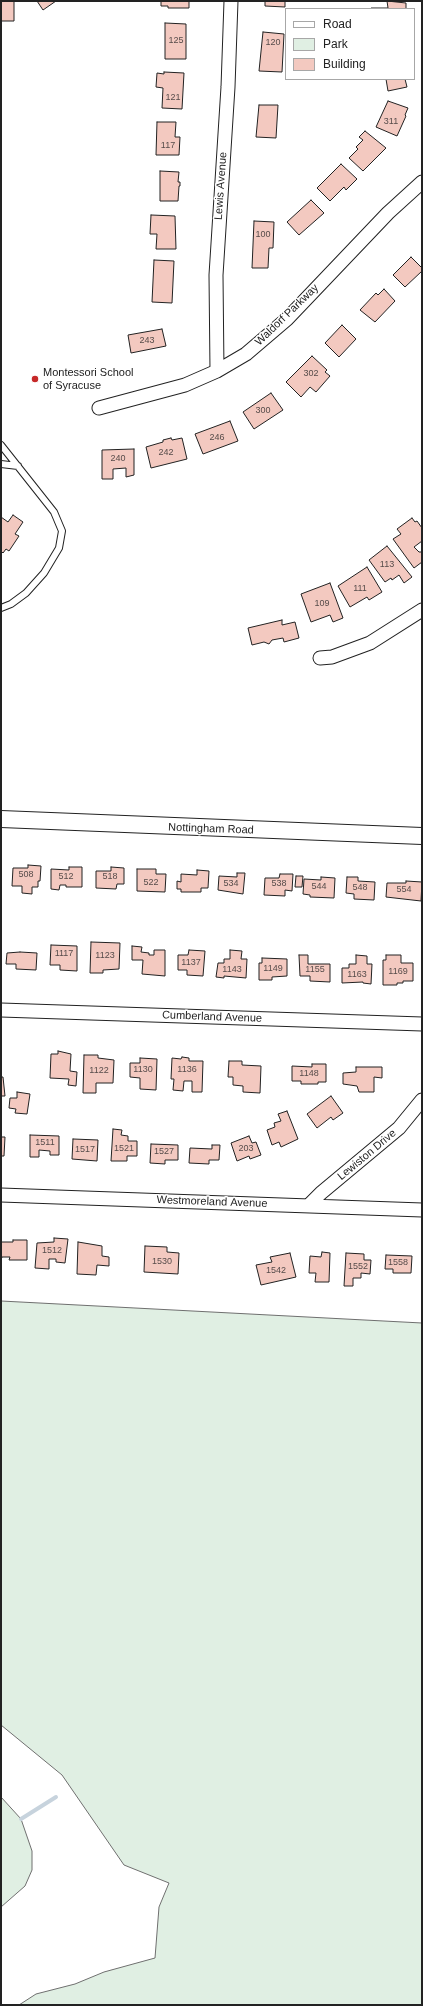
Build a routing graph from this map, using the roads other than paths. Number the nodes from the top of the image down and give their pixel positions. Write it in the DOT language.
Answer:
graph roads {
  1 [pos="231,1"];
  2 [pos="422,182"];
  3 [pos="217,371"];
  4 [pos="98,408"];
  5 [pos="1,445"];
  6 [pos="1,464"];
  7 [pos="18,466"];
  8 [pos="1,608"];
  9 [pos="422,610"];
  10 [pos="320,658"];
  11 [pos="1,819"];
  12 [pos="422,836"];
  13 [pos="1,1010"];
  14 [pos="422,1024"];
  15 [pos="422,1100"];
  16 [pos="1,1195"];
  17 [pos="308,1206"];
  18 [pos="422,1210"];
  1 -- 3 [label="street, Lewis Avenue"];
  2 -- 3 [label="street, Waldorf Parkway"];
  3 -- 4 [label="street, Waldorf Parkway"];
  5 -- 7 [label="lane"];
  6 -- 7 [label="lane"];
  7 -- 8 [label="lane"];
  9 -- 10 [label="street"];
  11 -- 12 [label="street, Nottingham Road"];
  13 -- 14 [label="street, Cumberland Avenue"];
  15 -- 17 [label="street, Lewiston Drive"];
  16 -- 17 [label="street, Westmoreland Avenue"];
  17 -- 18 [label="street, Westmoreland Avenue"];
}
